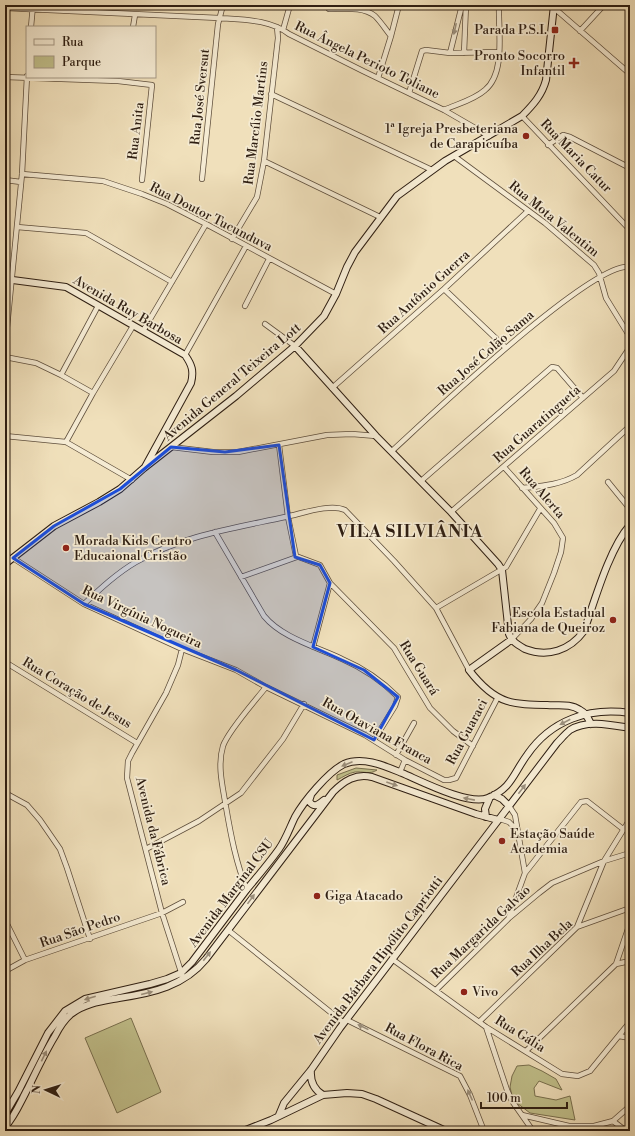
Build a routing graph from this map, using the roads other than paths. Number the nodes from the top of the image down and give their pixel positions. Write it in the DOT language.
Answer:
graph roads {
  1 [pos="223,5"];
  2 [pos="290,5"];
  3 [pos="399,5"];
  4 [pos="462,5"];
  5 [pos="466,5"];
  6 [pos="499,5"];
  7 [pos="604,5"];
  8 [pos="553,6"];
  9 [pos="32,7"];
  10 [pos="5,8"];
  11 [pos="329,9"];
  12 [pos="135,15"];
  13 [pos="219,18"];
  14 [pos="31,26"];
  15 [pos="134,26"];
  16 [pos="277,26"];
  17 [pos="283,30"];
  18 [pos="580,31"];
  19 [pos="391,36"];
  20 [pos="499,52"];
  21 [pos="450,53"];
  22 [pos="464,53"];
  23 [pos="630,74"];
  24 [pos="5,77"];
  25 [pos="26,77"];
  26 [pos="27,78"];
  27 [pos="61,78"];
  28 [pos="378,78"];
  29 [pos="129,80"];
  30 [pos="409,93"];
  31 [pos="272,94"];
  32 [pos="444,110"];
  33 [pos="522,116"];
  34 [pos="489,136"];
  35 [pos="548,145"];
  36 [pos="454,156"];
  37 [pos="264,161"];
  38 [pos="630,168"];
  39 [pos="432,170"];
  40 [pos="22,174"];
  41 [pos="202,179"];
  42 [pos="5,180"];
  43 [pos="142,180"];
  44 [pos="21,182"];
  45 [pos="528,211"];
  46 [pos="380,218"];
  47 [pos="206,224"];
  48 [pos="17,227"];
  49 [pos="630,230"];
  50 [pos="232,239"];
  51 [pos="246,246"];
  52 [pos="269,259"];
  53 [pos="630,267"];
  54 [pos="600,277"];
  55 [pos="8,279"];
  56 [pos="172,282"];
  57 [pos="444,289"];
  58 [pos="336,294"];
  59 [pos="98,306"];
  60 [pos="245,306"];
  61 [pos="265,324"];
  62 [pos="133,326"];
  63 [pos="143,331"];
  64 [pos="630,337"];
  65 [pos="295,346"];
  66 [pos="630,347"];
  67 [pos="5,348"];
  68 [pos="506,348"];
  69 [pos="185,355"];
  70 [pos="5,357"];
  71 [pos="61,375"];
  72 [pos="332,388"];
  73 [pos="93,393"];
  74 [pos="583,398"];
  75 [pos="630,426"];
  76 [pos="5,436"];
  77 [pos="376,436"];
  78 [pos="66,442"];
  79 [pos="279,445"];
  80 [pos="171,447"];
  81 [pos="392,451"];
  82 [pos="504,467"];
  83 [pos="144,468"];
  84 [pos="132,480"];
  85 [pos="421,481"];
  86 [pos="608,482"];
  87 [pos="522,488"];
  88 [pos="540,508"];
  89 [pos="630,509"];
  90 [pos="451,512"];
  91 [pos="288,517"];
  92 [pos="630,525"];
  93 [pos="215,532"];
  94 [pos="296,556"];
  95 [pos="13,558"];
  96 [pos="5,564"];
  97 [pos="502,570"];
  98 [pos="241,577"];
  99 [pos="330,583"];
  100 [pos="84,604"];
  101 [pos="436,608"];
  102 [pos="511,640"];
  103 [pos="313,647"];
  104 [pos="182,649"];
  105 [pos="5,662"];
  106 [pos="469,670"];
  107 [pos="266,687"];
  108 [pos="498,697"];
  109 [pos="304,704"];
  110 [pos="630,713"];
  111 [pos="585,714"];
  112 [pos="414,723"];
  113 [pos="591,724"];
  114 [pos="630,728"];
  115 [pos="374,740"];
  116 [pos="137,742"];
  117 [pos="473,746"];
  118 [pos="396,754"];
  119 [pos="405,760"];
  120 [pos="400,772"];
  121 [pos="456,778"];
  122 [pos="5,792"];
  123 [pos="333,792"];
  124 [pos="312,794"];
  125 [pos="492,796"];
  126 [pos="226,803"];
  127 [pos="509,806"];
  128 [pos="486,817"];
  129 [pos="499,819"];
  130 [pos="630,819"];
  131 [pos="623,828"];
  132 [pos="517,830"];
  133 [pos="146,850"];
  134 [pos="630,853"];
  135 [pos="604,861"];
  136 [pos="526,872"];
  137 [pos="247,890"];
  138 [pos="183,902"];
  139 [pos="630,908"];
  140 [pos="162,913"];
  141 [pos="509,918"];
  142 [pos="5,920"];
  143 [pos="630,923"];
  144 [pos="577,928"];
  145 [pos="228,930"];
  146 [pos="90,939"];
  147 [pos="392,959"];
  148 [pos="25,960"];
  149 [pos="630,961"];
  150 [pos="616,964"];
  151 [pos="5,971"];
  152 [pos="182,976"];
  153 [pos="436,990"];
  154 [pos="346,1021"];
  155 [pos="480,1021"];
  156 [pos="630,1022"];
  157 [pos="486,1027"];
  158 [pos="619,1036"];
  159 [pos="630,1038"];
  160 [pos="526,1051"];
  161 [pos="311,1070"];
  162 [pos="323,1095"];
  163 [pos="630,1106"];
  164 [pos="5,1114"];
  165 [pos="279,1115"];
  166 [pos="522,1115"];
  167 [pos="613,1121"];
  168 [pos="5,1127"];
  169 [pos="243,1131"];
  170 [pos="446,1131"];
  171 [pos="484,1131"];
  172 [pos="533,1131"];
  173 [pos="626,1131"];
  1 -- 13 [label="street, Rua José Sversut"];
  2 -- 17 [label="street"];
  3 -- 19 [label="street"];
  4 -- 21 [label="street, one-way"];
  5 -- 22 [label="street"];
  6 -- 20 [label="street"];
  7 -- 18 [label="street"];
  8 -- 18 [label="street"];
  8 -- 33 [label="street, Avenida General Teixeira Lott"];
  9 -- 10 [label="street, Rua Ângela Perioto Toliane"];
  9 -- 12 [label="street, Rua Ângela Perioto Toliane"];
  9 -- 14 [label="street"];
  11 -- 19 [label="street"];
  12 -- 13 [label="street, Rua Ângela Perioto Toliane"];
  12 -- 15 [label="street"];
  13 -- 16 [label="street, Rua Ângela Perioto Toliane"];
  13 -- 41 [label="street, Rua José Sversut"];
  16 -- 17 [label="street, Rua Ângela Perioto Toliane"];
  16 -- 31 [label="street, Rua Marcílio Martins"];
  17 -- 28 [label="street, Rua Ângela Perioto Toliane"];
  18 -- 23 [label="street"];
  19 -- 28 [label="street"];
  20 -- 22 [label="street"];
  20 -- 32 [label="street"];
  21 -- 22 [label="street"];
  21 -- 30 [label="street"];
  24 -- 25 [label="street"];
  26 -- 40 [label="street"];
  27 -- 29 [label="street"];
  28 -- 30 [label="street, Rua Ângela Perioto Toliane"];
  29 -- 43 [label="street, Rua Anita"];
  30 -- 32 [label="street, Rua Ângela Perioto Toliane"];
  31 -- 37 [label="street, Rua Marcílio Martins"];
  31 -- 39 [label="street"];
  32 -- 34 [label="street, Rua Ângela Perioto Toliane"];
  33 -- 34 [label="street, Avenida General Teixeira Lott"];
  33 -- 35 [label="street, Rua Maria Catur"];
  34 -- 36 [label="street, Avenida General Teixeira Lott"];
  35 -- 38 [label="street"];
  35 -- 49 [label="street, Rua Maria Catur"];
  36 -- 39 [label="street, Avenida General Teixeira Lott"];
  36 -- 45 [label="street, Rua Mota Valentim"];
  37 -- 46 [label="street"];
  37 -- 50 [label="street, Rua Marcílio Martins"];
  39 -- 46 [label="street, Avenida General Teixeira Lott"];
  40 -- 44 [label="street"];
  40 -- 47 [label="street, Rua Doutor Tucunduva"];
  42 -- 44 [label="street"];
  44 -- 48 [label="street"];
  45 -- 54 [label="street, Rua Mota Valentim"];
  45 -- 57 [label="street, Rua Antônio Guerra"];
  46 -- 58 [label="street, Avenida General Teixeira Lott"];
  47 -- 50 [label="street, Rua Doutor Tucunduva"];
  47 -- 56 [label="street"];
  48 -- 55 [label="street"];
  48 -- 56 [label="street"];
  50 -- 51 [label="street, Rua Doutor Tucunduva"];
  51 -- 52 [label="street, Rua Doutor Tucunduva"];
  51 -- 69 [label="street"];
  52 -- 58 [label="street, Rua Doutor Tucunduva"];
  52 -- 60 [label="street"];
  53 -- 54 [label="street, Rua José Colão Sama"];
  54 -- 64 [label="street, Rua Mota Valentim"];
  54 -- 68 [label="street, Rua José Colão Sama"];
  55 -- 59 [label="street, Avenida Ruy Barbosa"];
  55 -- 67 [label="street"];
  56 -- 63 [label="street"];
  57 -- 68 [label="street"];
  57 -- 72 [label="street, Rua Antônio Guerra"];
  58 -- 65 [label="street, Avenida General Teixeira Lott"];
  59 -- 62 [label="street, Avenida Ruy Barbosa"];
  59 -- 71 [label="street"];
  61 -- 65 [label="street"];
  62 -- 63 [label="street, Avenida Ruy Barbosa"];
  62 -- 73 [label="street"];
  63 -- 69 [label="street, Avenida Ruy Barbosa"];
  65 -- 72 [label="street"];
  65 -- 80 [label="street, Avenida General Teixeira Lott"];
  66 -- 74 [label="street, Rua Guaratingueta"];
  68 -- 81 [label="street, Rua José Colão Sama"];
  69 -- 83 [label="street, Avenida Ruy Barbosa"];
  70 -- 71 [label="street"];
  71 -- 73 [label="street"];
  72 -- 77 [label="street"];
  73 -- 78 [label="street"];
  74 -- 82 [label="street, Rua Guaratingueta"];
  74 -- 85 [label="street"];
  75 -- 87 [label="street"];
  76 -- 78 [label="street"];
  77 -- 79 [label="street"];
  77 -- 81 [label="street"];
  78 -- 84 [label="street"];
  79 -- 80 [label="street"];
  79 -- 91 [label="street"];
  80 -- 83 [label="street, Avenida General Teixeira Lott"];
  81 -- 85 [label="street"];
  82 -- 87 [label="street, Rua Alerta"];
  82 -- 90 [label="street, Rua Guaratingueta"];
  83 -- 84 [label="street, Avenida General Teixeira Lott"];
  84 -- 95 [label="street"];
  85 -- 90 [label="street"];
  86 -- 89 [label="street"];
  87 -- 88 [label="street, Rua Alerta"];
  88 -- 97 [label="street"];
  88 -- 102 [label="street, Rua Alerta"];
  90 -- 97 [label="street"];
  91 -- 93 [label="street"];
  91 -- 94 [label="street"];
  91 -- 101 [label="street"];
  92 -- 102 [label="street"];
  93 -- 98 [label="street"];
  93 -- 100 [label="street"];
  94 -- 98 [label="street"];
  94 -- 99 [label="street, Rua Guará"];
  95 -- 96 [label="street"];
  95 -- 100 [label="street, Rua Virgínia Nogueira"];
  97 -- 101 [label="street"];
  97 -- 102 [label="street"];
  98 -- 103 [label="street"];
  99 -- 103 [label="street"];
  99 -- 117 [label="street, Rua Guará"];
  100 -- 104 [label="street, Rua Virgínia Nogueira"];
  101 -- 106 [label="street"];
  102 -- 106 [label="street"];
  103 -- 115 [label="street"];
  104 -- 107 [label="street, Rua Virgínia Nogueira"];
  104 -- 116 [label="street, Avenida da Fábrica"];
  105 -- 116 [label="street, Rua Coração de Jesus"];
  106 -- 108 [label="street"];
  107 -- 109 [label="street, Rua Otaviana Franca"];
  107 -- 126 [label="street"];
  108 -- 111 [label="street"];
  108 -- 117 [label="street, Rua Guaraci"];
  109 -- 115 [label="street, Rua Otaviana Franca"];
  109 -- 126 [label="street"];
  110 -- 111 [label="street"];
  111 -- 113 [label="street"];
  111 -- 125 [label="street, one-way"];
  112 -- 118 [label="street"];
  113 -- 114 [label="street"];
  127 -- 113 [label="street, one-way"];
  115 -- 118 [label="street, Rua Otaviana Franca"];
  116 -- 133 [label="street, Avenida da Fábrica"];
  117 -- 121 [label="street, Rua Guaraci"];
  118 -- 119 [label="street, Rua Otaviana Franca"];
  119 -- 120 [label="street"];
  119 -- 121 [label="street, Rua Otaviana Franca"];
  120 -- 124 [label="street, Avenida Marginal CSU, one-way"];
  125 -- 120 [label="street, Avenida Marginal CSU, one-way"];
  122 -- 146 [label="street"];
  123 -- 124 [label="street"];
  123 -- 128 [label="street, Avenida Marginal CSU, one-way"];
  145 -- 123 [label="street, Avenida Marginal CSU, one-way"];
  124 -- 137 [label="street, Avenida Marginal CSU"];
  125 -- 127 [label="street"];
  125 -- 128 [label="street"];
  126 -- 133 [label="street"];
  126 -- 137 [label="street"];
  127 -- 129 [label="street"];
  127 -- 132 [label="street"];
  128 -- 129 [label="street, Avenida Marginal CSU"];
  129 -- 132 [label="street"];
  129 -- 147 [label="street, Avenida Bárbara Hipólito Capriotti"];
  130 -- 131 [label="street"];
  131 -- 135 [label="street"];
  131 -- 136 [label="street"];
  132 -- 136 [label="street"];
  133 -- 140 [label="street, Avenida da Fábrica"];
  134 -- 135 [label="street, Rua Margarida Galvão"];
  135 -- 141 [label="street, Rua Margarida Galvão"];
  135 -- 144 [label="street"];
  136 -- 141 [label="street"];
  137 -- 152 [label="street, Avenida Marginal CSU"];
  138 -- 140 [label="street, Rua São Pedro"];
  139 -- 144 [label="street, Rua Ilha Bela"];
  140 -- 146 [label="street, Rua São Pedro"];
  140 -- 152 [label="street, Avenida da Fábrica"];
  141 -- 153 [label="street, Rua Margarida Galvão"];
  142 -- 148 [label="street"];
  143 -- 150 [label="street"];
  144 -- 155 [label="street, Rua Ilha Bela"];
  152 -- 145 [label="street, Avenida Marginal CSU, one-way"];
  145 -- 154 [label="street, Rua Flora Rica"];
  146 -- 148 [label="street, Rua São Pedro"];
  147 -- 153 [label="street, Rua Gália"];
  147 -- 154 [label="street, Avenida Bárbara Hipólito Capriotti"];
  148 -- 151 [label="street, Rua São Pedro"];
  149 -- 150 [label="street"];
  150 -- 160 [label="street"];
  152 -- 164 [label="street, one-way"];
  168 -- 152 [label="street, one-way"];
  153 -- 155 [label="street, Rua Gália"];
  154 -- 161 [label="street, Avenida Bárbara Hipólito Capriotti"];
  171 -- 154 [label="street, Rua Flora Rica, one-way"];
  155 -- 157 [label="street, Rua Gália"];
  156 -- 158 [label="street, Rua Gália"];
  157 -- 160 [label="street, Rua Gália"];
  157 -- 166 [label="street"];
  158 -- 159 [label="street"];
  158 -- 160 [label="street, Rua Gália"];
  161 -- 162 [label="street"];
  161 -- 165 [label="street, Avenida Bárbara Hipólito Capriotti"];
  162 -- 165 [label="street"];
  162 -- 170 [label="street"];
  163 -- 167 [label="street"];
  165 -- 169 [label="street"];
  166 -- 167 [label="street"];
  166 -- 172 [label="street"];
  167 -- 173 [label="street"];
}
